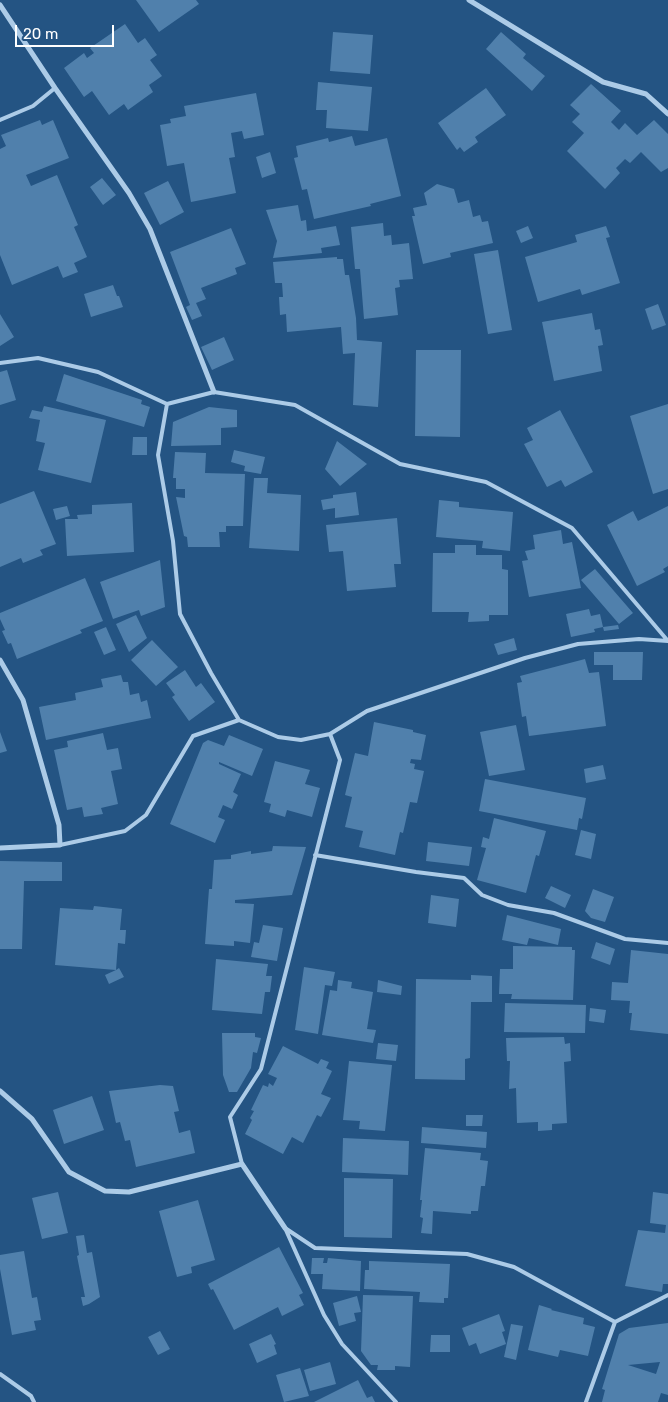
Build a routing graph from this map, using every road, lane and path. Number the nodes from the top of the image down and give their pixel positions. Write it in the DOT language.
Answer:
graph roads {
  1 [pos="469,0"];
  2 [pos="0,5"];
  3 [pos="55,88"];
  4 [pos="668,114"];
  5 [pos="0,120"];
  6 [pos="0,363"];
  7 [pos="214,392"];
  8 [pos="166,404"];
  9 [pos="668,640"];
  10 [pos="0,660"];
  11 [pos="239,720"];
  12 [pos="330,734"];
  13 [pos="60,845"];
  14 [pos="0,848"];
  15 [pos="315,855"];
  16 [pos="668,943"];
  17 [pos="0,1092"];
  18 [pos="242,1164"];
  19 [pos="285,1228"];
  20 [pos="668,1295"];
  21 [pos="615,1322"];
  22 [pos="0,1374"];
  23 [pos="34,1402"];
  24 [pos="396,1402"];
  25 [pos="586,1402"];
  1 -- 4 [label="street"];
  2 -- 3 [label="street"];
  3 -- 5 [label="lane"];
  3 -- 7 [label="street"];
  6 -- 8 [label="lane"];
  7 -- 8 [label="lane"];
  7 -- 9 [label="lane"];
  8 -- 11 [label="lane"];
  9 -- 12 [label="lane"];
  10 -- 13 [label="street"];
  11 -- 12 [label="lane"];
  11 -- 13 [label="lane"];
  12 -- 15 [label="lane"];
  13 -- 14 [label="street"];
  15 -- 16 [label="lane"];
  15 -- 18 [label="lane"];
  17 -- 18 [label="street"];
  18 -- 19 [label="street"];
  19 -- 21 [label="lane"];
  19 -- 24 [label="lane"];
  20 -- 21 [label="lane"];
  21 -- 25 [label="lane"];
  22 -- 23 [label="lane"];
}
